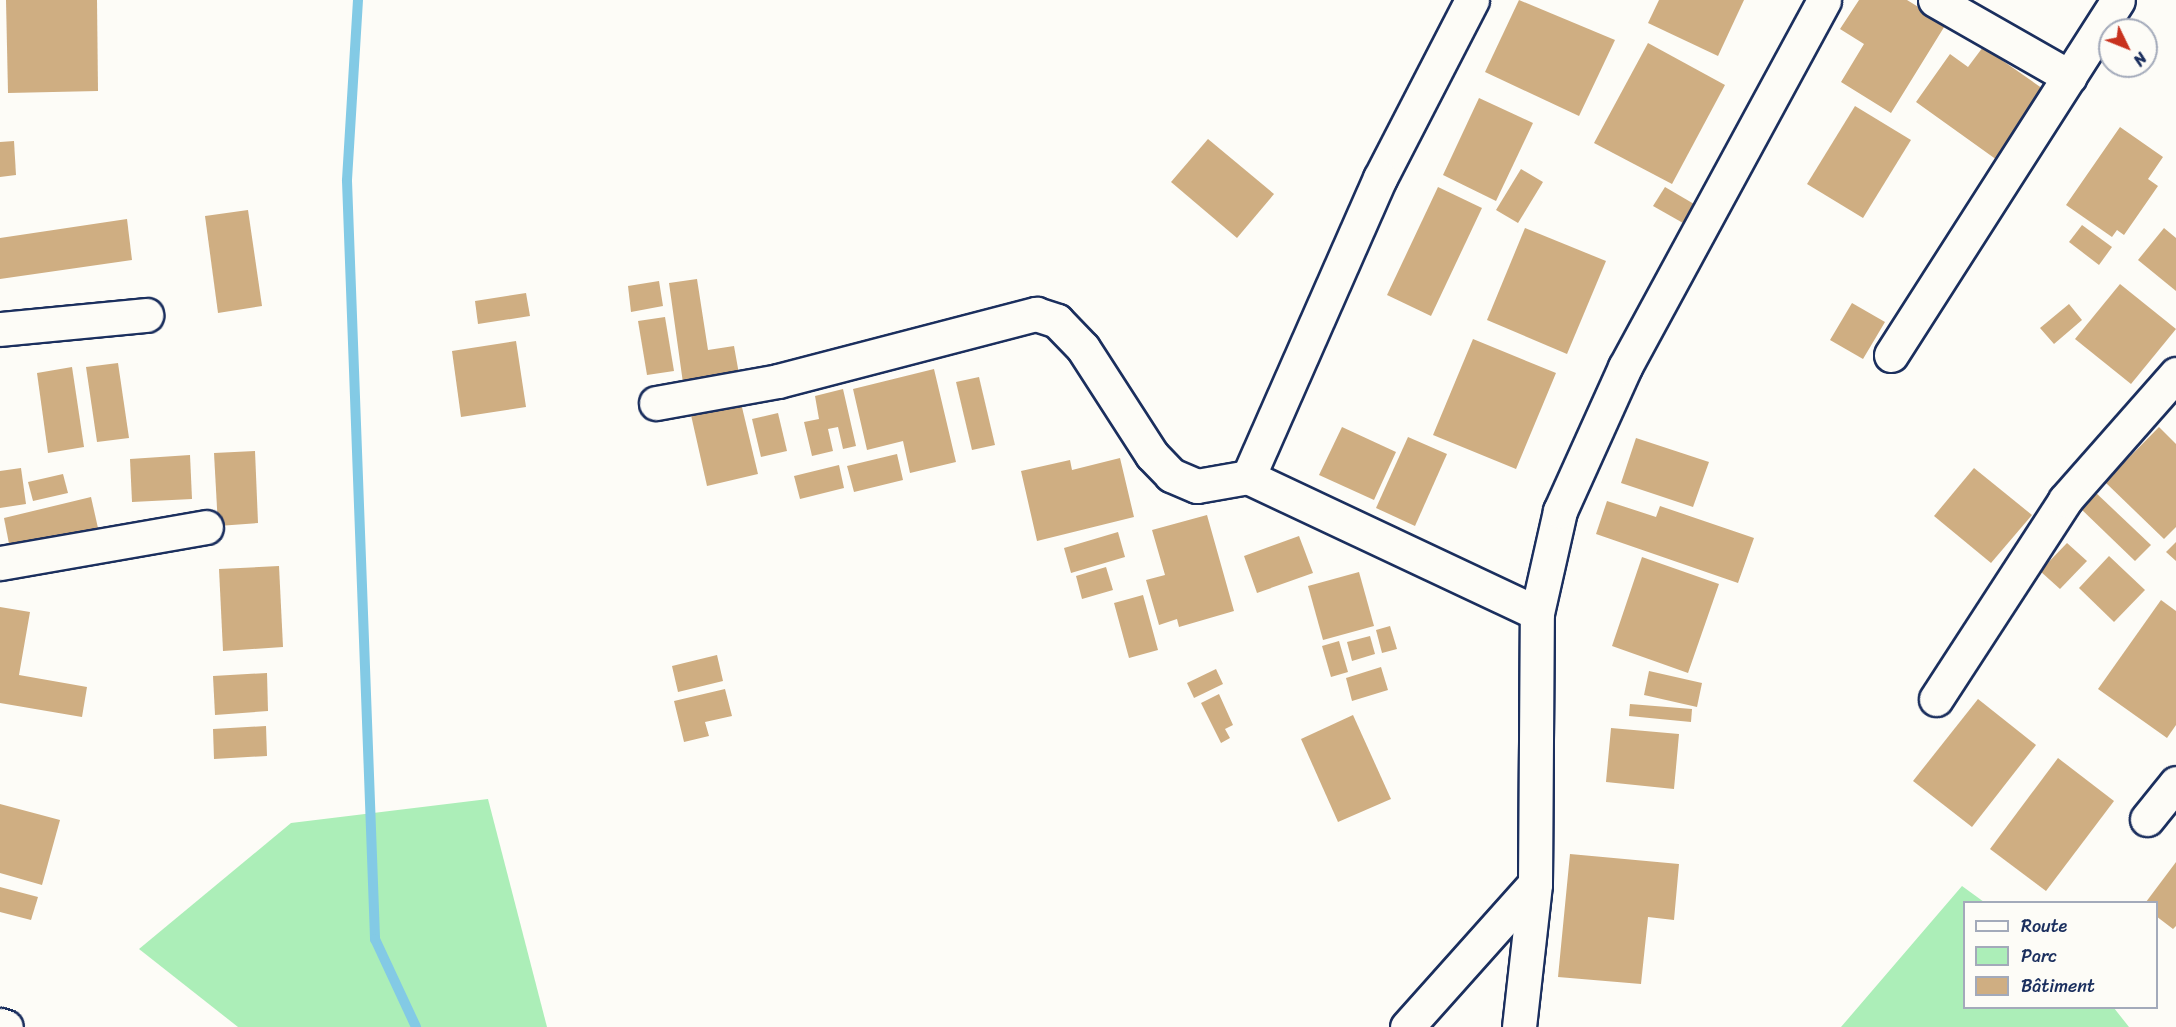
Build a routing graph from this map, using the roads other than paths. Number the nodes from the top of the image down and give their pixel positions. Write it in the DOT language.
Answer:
graph roads {
  1 [pos="1472,0"];
  2 [pos="1824,0"];
  3 [pos="1935,0"];
  4 [pos="2118,0"];
  5 [pos="2070,77"];
  6 [pos="146,315"];
  7 [pos="0,329"];
  8 [pos="1891,355"];
  9 [pos="2176,374"];
  10 [pos="656,403"];
  11 [pos="1248,477"];
  12 [pos="206,527"];
  13 [pos="0,563"];
  14 [pos="1537,613"];
  15 [pos="1936,699"];
  16 [pos="2176,783"];
  17 [pos="2147,819"];
  18 [pos="1535,884"];
  19 [pos="0,1025"];
  20 [pos="6,1027"];
  21 [pos="1407,1027"];
  22 [pos="1519,1027"];
  1 -- 11 [label="street"];
  2 -- 14 [label="street"];
  3 -- 5 [label="street"];
  4 -- 5 [label="street"];
  5 -- 8 [label="street"];
  6 -- 7 [label="street"];
  9 -- 15 [label="street"];
  10 -- 11 [label="street"];
  11 -- 14 [label="street"];
  12 -- 13 [label="street"];
  14 -- 18 [label="street"];
  16 -- 17 [label="street"];
  18 -- 21 [label="street"];
  18 -- 22 [label="street"];
  19 -- 20 [label="street"];
}
